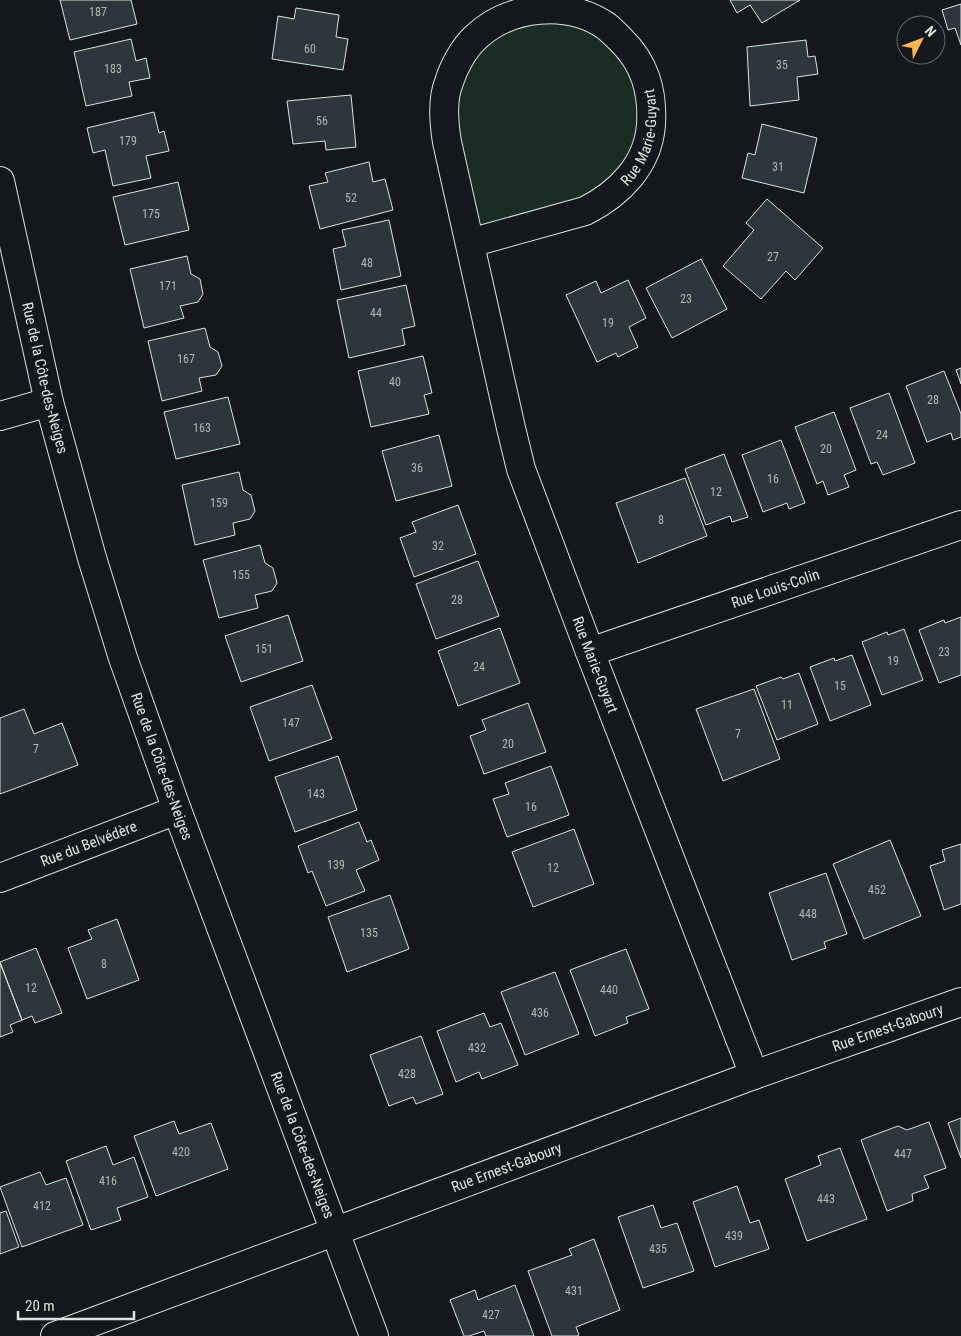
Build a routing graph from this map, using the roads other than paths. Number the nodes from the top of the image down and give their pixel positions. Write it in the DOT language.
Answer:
graph roads {
  1 [pos="0,181"];
  2 [pos="470,243"];
  3 [pos="49,402"];
  4 [pos="0,416"];
  5 [pos="961,525"];
  6 [pos="590,652"];
  7 [pos="177,810"];
  8 [pos="0,878"];
  9 [pos="961,1002"];
  10 [pos="754,1076"];
  11 [pos="336,1232"];
  12 [pos="55,1336"];
  13 [pos="374,1336"];
  1 -- 3 [label="street, Rue de la Côte-des-Neiges"];
  2 -- 2 [label="street, Rue Marie-Guyart"];
  2 -- 6 [label="street, Rue Marie-Guyart"];
  3 -- 4 [label="street"];
  3 -- 7 [label="street, Rue de la Côte-des-Neiges"];
  5 -- 6 [label="street, Rue Louis-Colin"];
  6 -- 10 [label="street, Rue Marie-Guyart"];
  7 -- 8 [label="street, Rue du Belvédère"];
  7 -- 11 [label="street, Rue de la Côte-des-Neiges"];
  9 -- 10 [label="street, Rue Ernest-Gaboury"];
  10 -- 11 [label="street, Rue Ernest-Gaboury"];
  11 -- 12 [label="street, Rue Ernest-Gaboury"];
  11 -- 13 [label="street, Rue de la Côte-des-Neiges"];
}
